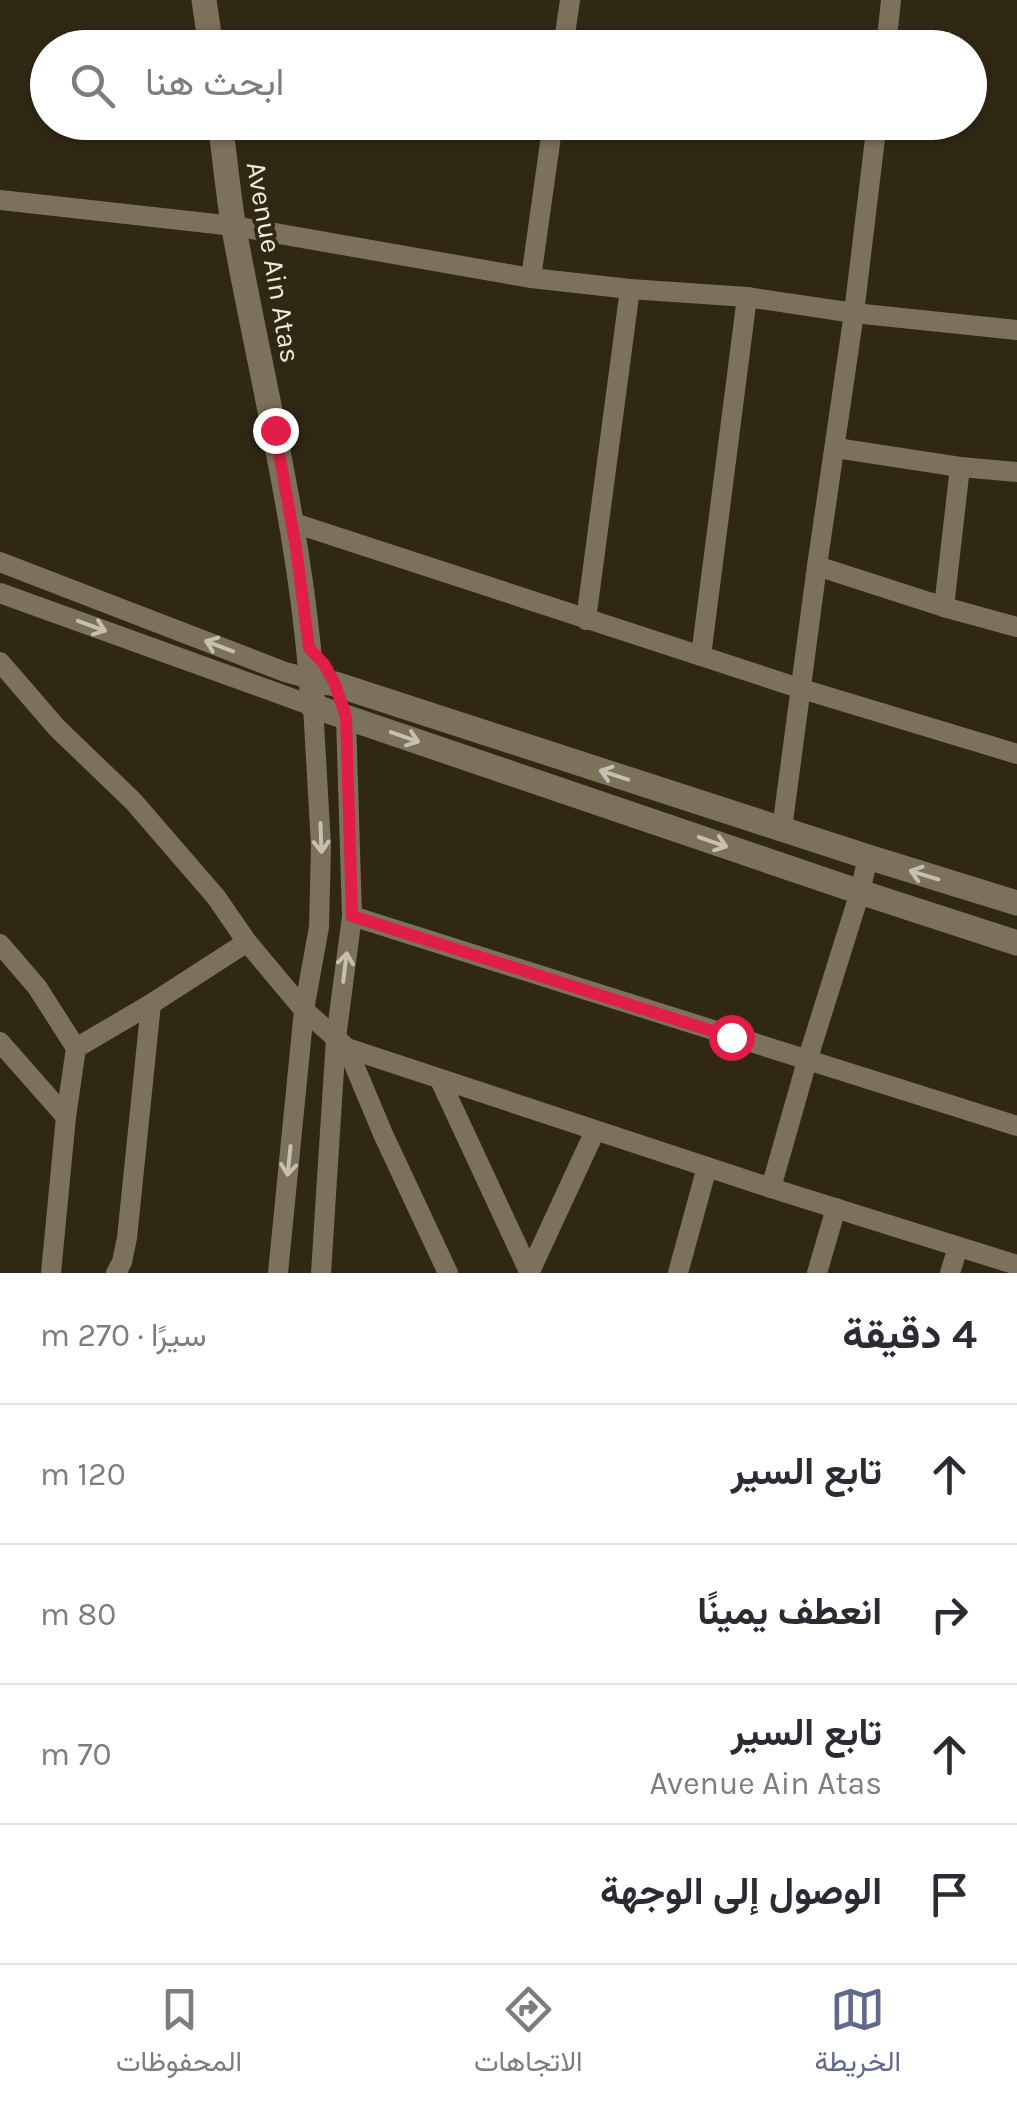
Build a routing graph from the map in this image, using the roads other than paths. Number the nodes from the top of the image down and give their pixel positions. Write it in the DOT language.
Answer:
graph roads {
  1 [pos="204,0"];
  2 [pos="570,0"];
  3 [pos="891,0"];
  4 [pos="208,30"];
  5 [pos="566,30"];
  6 [pos="888,30"];
  7 [pos="222,140"];
  8 [pos="550,140"];
  9 [pos="875,140"];
  10 [pos="0,200"];
  11 [pos="234,226"];
  12 [pos="531,278"];
  13 [pos="630,289"];
  14 [pos="747,297"];
  15 [pos="854,313"];
  16 [pos="1017,330"];
  17 [pos="836,448"];
  18 [pos="960,467"];
  19 [pos="1017,472"];
  20 [pos="291,522"];
  21 [pos="0,562"];
  22 [pos="817,566"];
  23 [pos="0,594"];
  24 [pos="944,607"];
  25 [pos="586,620"];
  26 [pos="1017,627"];
  27 [pos="701,656"];
  28 [pos="0,662"];
  29 [pos="323,682"];
  30 [pos="802,689"];
  31 [pos="313,706"];
  32 [pos="346,717"];
  33 [pos="1017,754"];
  34 [pos="782,830"];
  35 [pos="868,858"];
  36 [pos="860,892"];
  37 [pos="1017,903"];
  38 [pos="352,916"];
  39 [pos="247,942"];
  40 [pos="0,944"];
  41 [pos="1017,944"];
  42 [pos="151,1004"];
  43 [pos="304,1010"];
  44 [pos="0,1042"];
  45 [pos="342,1043"];
  46 [pos="76,1048"];
  47 [pos="806,1061"];
  48 [pos="440,1080"];
  49 [pos="66,1117"];
  50 [pos="1017,1126"];
  51 [pos="595,1131"];
  52 [pos="708,1167"];
  53 [pos="771,1188"];
  54 [pos="836,1208"];
  55 [pos="958,1247"];
  56 [pos="1017,1265"];
  57 [pos="50,1273"];
  58 [pos="116,1273"];
  59 [pos="278,1273"];
  60 [pos="321,1273"];
  61 [pos="448,1273"];
  62 [pos="678,1273"];
  63 [pos="816,1273"];
  64 [pos="950,1273"];
  1 -- 4 [label="street"];
  2 -- 5 [label="street"];
  3 -- 6 [label="street"];
  7 -- 11 [label="street, Avenue Ain Atas"];
  8 -- 12 [label="street"];
  9 -- 15 [label="street"];
  10 -- 11 [label="street"];
  11 -- 12 [label="street"];
  11 -- 20 [label="street, Avenue Ain Atas"];
  12 -- 13 [label="street"];
  13 -- 14 [label="street"];
  13 -- 25 [label="street"];
  14 -- 15 [label="street"];
  14 -- 27 [label="street"];
  15 -- 16 [label="street"];
  15 -- 17 [label="street"];
  17 -- 18 [label="street"];
  17 -- 22 [label="street"];
  18 -- 19 [label="street"];
  18 -- 24 [label="street"];
  20 -- 25 [label="street"];
  20 -- 29 [label="street, Avenue Ain Atas"];
  29 -- 21 [label="street, one-way"];
  22 -- 24 [label="street"];
  22 -- 30 [label="street"];
  23 -- 31 [label="street, one-way"];
  24 -- 26 [label="street"];
  25 -- 27 [label="street"];
  27 -- 30 [label="street"];
  28 -- 39 [label="street"];
  29 -- 31 [label="street"];
  29 -- 32 [label="street"];
  34 -- 29 [label="street, one-way"];
  30 -- 33 [label="street"];
  30 -- 34 [label="street"];
  31 -- 32 [label="street"];
  31 -- 43 [label="street, one-way"];
  32 -- 36 [label="street, one-way"];
  32 -- 38 [label="street"];
  34 -- 35 [label="street"];
  35 -- 36 [label="street"];
  37 -- 35 [label="street, one-way"];
  36 -- 41 [label="street"];
  36 -- 47 [label="street"];
  45 -- 38 [label="street, one-way"];
  38 -- 47 [label="street"];
  39 -- 42 [label="street"];
  39 -- 43 [label="street"];
  40 -- 46 [label="street"];
  42 -- 46 [label="street"];
  42 -- 58 [label="street"];
  43 -- 45 [label="street"];
  43 -- 59 [label="street, one-way"];
  44 -- 49 [label="street"];
  45 -- 48 [label="street"];
  45 -- 60 [label="street"];
  45 -- 61 [label="street"];
  46 -- 49 [label="street"];
  47 -- 50 [label="street"];
  47 -- 53 [label="street"];
  48 -- 51 [label="street"];
  48 -- 51 [label="street"];
  49 -- 57 [label="street"];
  51 -- 52 [label="street"];
  52 -- 53 [label="street"];
  52 -- 62 [label="street"];
  53 -- 54 [label="street"];
  54 -- 55 [label="street"];
  54 -- 63 [label="street"];
  55 -- 56 [label="street"];
  55 -- 64 [label="street"];
}
